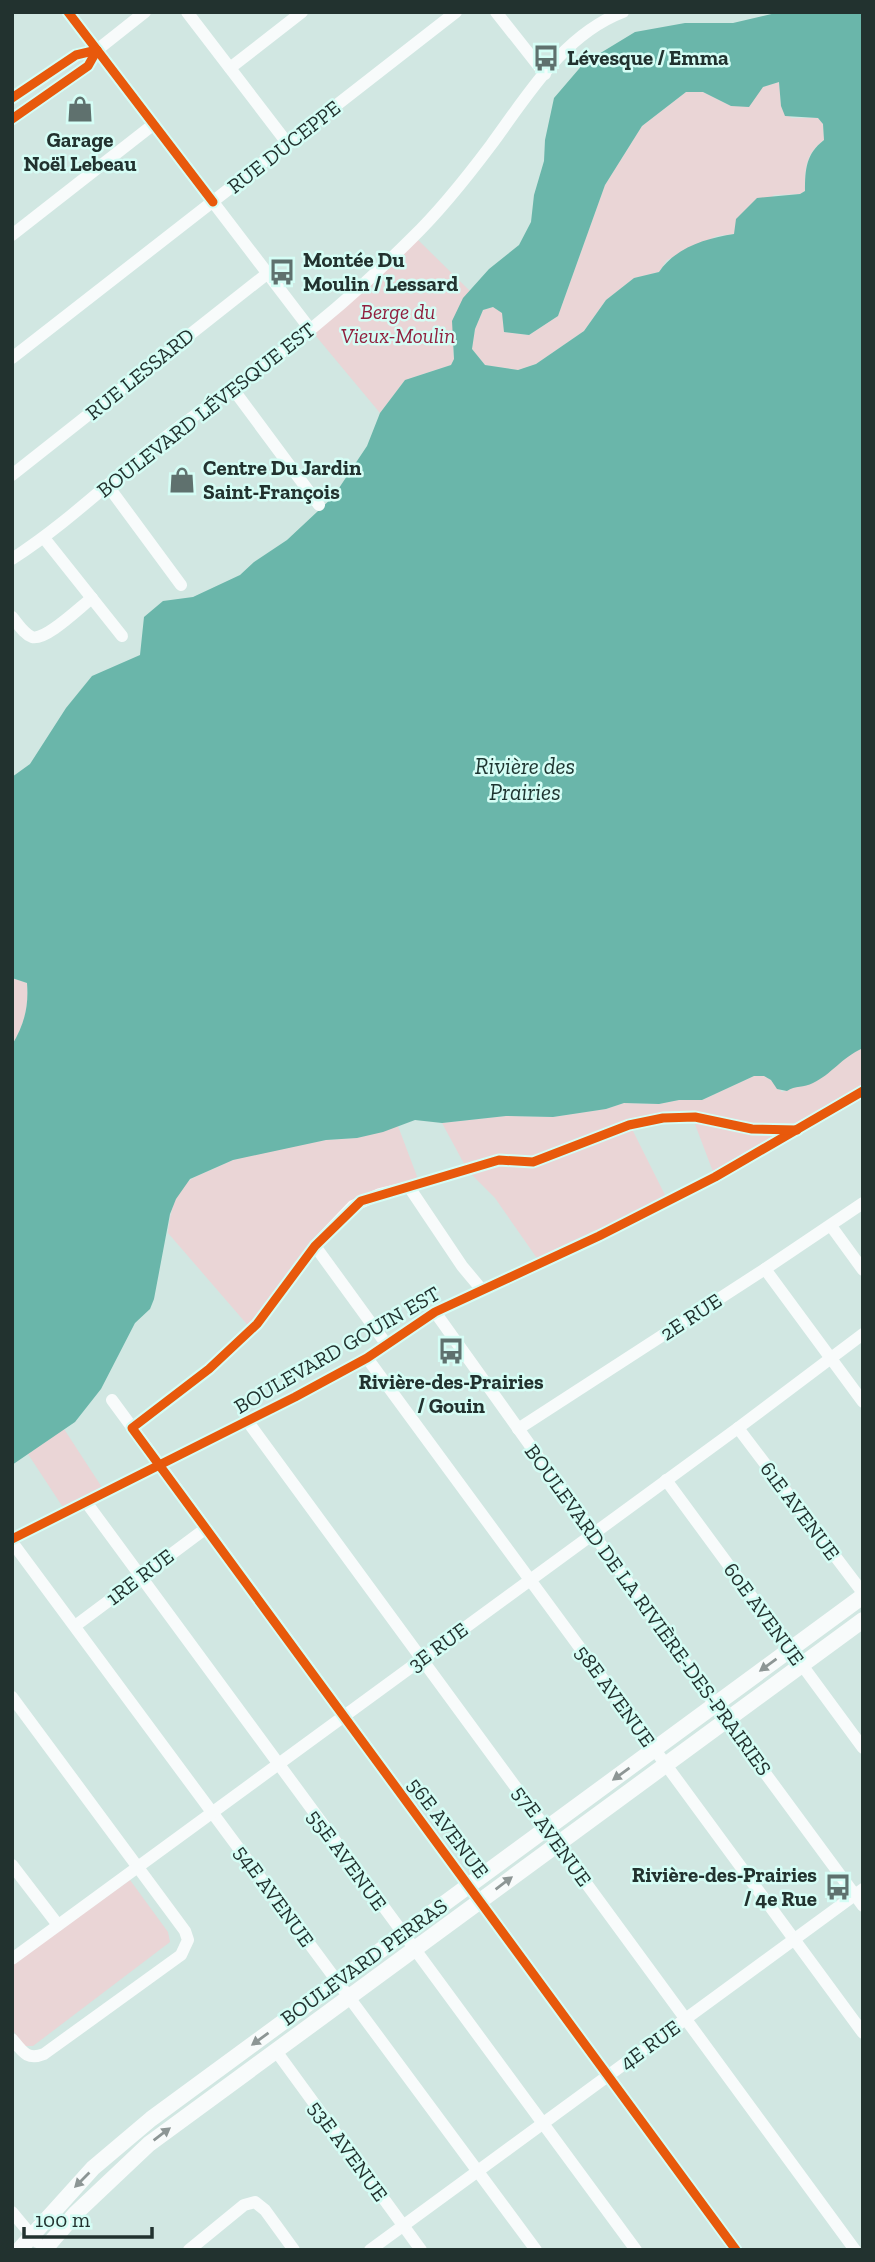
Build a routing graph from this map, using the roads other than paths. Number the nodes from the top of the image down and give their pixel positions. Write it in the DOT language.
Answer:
graph roads {
  1 [pos="68,12"];
  2 [pos="145,12"];
  3 [pos="187,12"];
  4 [pos="302,12"];
  5 [pos="456,12"];
  6 [pos="496,12"];
  7 [pos="623,12"];
  8 [pos="97,50"];
  9 [pos="230,68"];
  10 [pos="545,74"];
  11 [pos="12,98"];
  12 [pos="12,119"];
  13 [pos="154,124"];
  14 [pos="288,144"];
  15 [pos="213,202"];
  16 [pos="12,235"];
  17 [pos="268,273"];
  18 [pos="310,330"];
  19 [pos="12,358"];
  20 [pos="233,389"];
  21 [pos="12,475"];
  22 [pos="108,486"];
  23 [pos="319,505"];
  24 [pos="44,538"];
  25 [pos="12,559"];
  26 [pos="181,584"];
  27 [pos="92,598"];
  28 [pos="12,617"];
  29 [pos="122,636"];
  30 [pos="863,1091"];
  31 [pos="863,1203"];
  32 [pos="831,1226"];
  33 [pos="315,1246"];
  34 [pos="765,1269"];
  35 [pos="863,1270"];
  36 [pos="482,1290"];
  37 [pos="435,1312"];
  38 [pos="863,1334"];
  39 [pos="387,1345"];
  40 [pos="367,1358"];
  41 [pos="830,1358"];
  42 [pos="112,1400"];
  43 [pos="863,1402"];
  44 [pos="248,1422"];
  45 [pos="132,1428"];
  46 [pos="738,1428"];
  47 [pos="518,1429"];
  48 [pos="159,1465"];
  49 [pos="666,1480"];
  50 [pos="86,1502"];
  51 [pos="205,1529"];
  52 [pos="593,1532"];
  53 [pos="12,1540"];
  54 [pos="140,1576"];
  55 [pos="529,1580"];
  56 [pos="863,1594"];
  57 [pos="863,1619"];
  58 [pos="75,1626"];
  59 [pos="791,1649"];
  60 [pos="421,1659"];
  61 [pos="802,1664"];
  62 [pos="12,1697"];
  63 [pos="715,1704"];
  64 [pos="343,1717"];
  65 [pos="726,1720"];
  66 [pos="863,1748"];
  67 [pos="654,1749"];
  68 [pos="278,1765"];
  69 [pos="665,1765"];
  70 [pos="213,1813"];
  71 [pos="546,1829"];
  72 [pos="557,1844"];
  73 [pos="12,1865"];
  74 [pos="137,1866"];
  75 [pos="468,1885"];
  76 [pos="860,1897"];
  77 [pos="480,1901"];
  78 [pos="58,1926"];
  79 [pos="403,1934"];
  80 [pos="794,1939"];
  81 [pos="415,1949"];
  82 [pos="12,1959"];
  83 [pos="337,1982"];
  84 [pos="348,1998"];
  85 [pos="686,2019"];
  86 [pos="863,2033"];
  87 [pos="12,2039"];
  88 [pos="276,2051"];
  89 [pos="608,2076"];
  90 [pos="544,2123"];
  91 [pos="478,2171"];
  92 [pos="12,2212"];
  93 [pos="404,2226"];
  94 [pos="31,2236"];
  95 [pos="19,2250"];
  96 [pos="44,2250"];
  97 [pos="189,2250"];
  98 [pos="294,2250"];
  99 [pos="370,2250"];
  100 [pos="421,2250"];
  101 [pos="536,2250"];
  102 [pos="636,2250"];
  103 [pos="736,2250"];
  104 [pos="855,2250"];
  1 -- 8 [label="street"];
  2 -- 8 [label="street"];
  3 -- 9 [label="street"];
  4 -- 9 [label="street"];
  5 -- 14 [label="street, RUE DUCEPPE"];
  6 -- 10 [label="street"];
  7 -- 10 [label="street, BOULEVARD LÉVESQUE EST"];
  8 -- 11 [label="street"];
  8 -- 12 [label="street"];
  8 -- 13 [label="street"];
  9 -- 14 [label="street"];
  10 -- 18 [label="street, BOULEVARD LÉVESQUE EST"];
  13 -- 15 [label="street"];
  13 -- 16 [label="street"];
  14 -- 15 [label="street, RUE DUCEPPE"];
  15 -- 17 [label="street"];
  15 -- 19 [label="street, RUE DUCEPPE"];
  17 -- 18 [label="street"];
  17 -- 21 [label="street, RUE LESSARD"];
  18 -- 20 [label="street, BOULEVARD LÉVESQUE EST"];
  20 -- 22 [label="street, BOULEVARD LÉVESQUE EST"];
  20 -- 23 [label="street"];
  22 -- 24 [label="street, BOULEVARD LÉVESQUE EST"];
  22 -- 26 [label="street"];
  24 -- 25 [label="street, BOULEVARD LÉVESQUE EST"];
  24 -- 27 [label="street"];
  27 -- 28 [label="street"];
  27 -- 29 [label="street"];
  30 -- 36 [label="street, BOULEVARD GOUIN EST"];
  31 -- 32 [label="street, 2E RUE"];
  32 -- 34 [label="street, 2E RUE"];
  32 -- 35 [label="street"];
  33 -- 36 [label="street"];
  33 -- 39 [label="street"];
  33 -- 45 [label="street"];
  34 -- 41 [label="street"];
  34 -- 47 [label="street, 2E RUE"];
  36 -- 37 [label="street, BOULEVARD GOUIN EST"];
  37 -- 39 [label="street, BOULEVARD GOUIN EST"];
  37 -- 47 [label="street, BOULEVARD DE LA RIVIÈRE-DES-PRAIRIES"];
  38 -- 41 [label="street, 3E RUE"];
  39 -- 40 [label="street, BOULEVARD GOUIN EST"];
  40 -- 44 [label="street, BOULEVARD GOUIN EST"];
  40 -- 55 [label="street, 58E AVENUE"];
  41 -- 43 [label="street"];
  41 -- 46 [label="street, 3E RUE"];
  42 -- 45 [label="street, 56E AVENUE"];
  44 -- 48 [label="street, BOULEVARD GOUIN EST"];
  44 -- 60 [label="street, 57E AVENUE"];
  45 -- 48 [label="street, 56E AVENUE"];
  46 -- 49 [label="street, 3E RUE"];
  46 -- 56 [label="street, 61E AVENUE"];
  47 -- 52 [label="street, BOULEVARD DE LA RIVIÈRE-DES-PRAIRIES"];
  48 -- 50 [label="street, BOULEVARD GOUIN EST"];
  48 -- 51 [label="street, 56E AVENUE"];
  49 -- 52 [label="street, 3E RUE"];
  49 -- 59 [label="street, 60E AVENUE"];
  50 -- 53 [label="street, BOULEVARD GOUIN EST"];
  50 -- 54 [label="street, 55E AVENUE"];
  51 -- 54 [label="street, 1RE RUE"];
  51 -- 64 [label="street, 56E AVENUE"];
  52 -- 55 [label="street, 3E RUE"];
  52 -- 63 [label="street, BOULEVARD DE LA RIVIÈRE-DES-PRAIRIES"];
  53 -- 58 [label="street, 54E AVENUE"];
  54 -- 58 [label="street, 1RE RUE"];
  54 -- 68 [label="street, 55E AVENUE"];
  55 -- 60 [label="street, 3E RUE"];
  55 -- 67 [label="street, 58E AVENUE"];
  56 -- 59 [label="main road, BOULEVARD PERRAS"];
  57 -- 61 [label="main road, BOULEVARD PERRAS"];
  58 -- 70 [label="street, 54E AVENUE"];
  59 -- 61 [label="street, 60E AVENUE"];
  59 -- 63 [label="main road, BOULEVARD PERRAS, one-way"];
  60 -- 64 [label="street, 3E RUE"];
  60 -- 71 [label="street, 57E AVENUE"];
  61 -- 65 [label="main road, BOULEVARD PERRAS"];
  61 -- 66 [label="street, 60E AVENUE"];
  62 -- 74 [label="street"];
  63 -- 65 [label="street, BOULEVARD DE LA RIVIÈRE-DES-PRAIRIES"];
  63 -- 67 [label="main road, BOULEVARD PERRAS"];
  64 -- 68 [label="street, 3E RUE"];
  64 -- 75 [label="street, 56E AVENUE"];
  65 -- 69 [label="main road, BOULEVARD PERRAS"];
  65 -- 76 [label="street, BOULEVARD DE LA RIVIÈRE-DES-PRAIRIES"];
  67 -- 69 [label="street, 58E AVENUE"];
  67 -- 71 [label="main road, BOULEVARD PERRAS, one-way"];
  68 -- 70 [label="street, 3E RUE"];
  68 -- 79 [label="street, 55E AVENUE"];
  69 -- 72 [label="main road, BOULEVARD PERRAS"];
  69 -- 80 [label="street, 58E AVENUE"];
  70 -- 74 [label="street, 3E RUE"];
  70 -- 83 [label="street, 54E AVENUE"];
  71 -- 72 [label="street, 57E AVENUE"];
  71 -- 75 [label="main road, BOULEVARD PERRAS"];
  77 -- 72 [label="main road, BOULEVARD PERRAS, one-way"];
  72 -- 85 [label="street, 57E AVENUE"];
  73 -- 78 [label="street"];
  74 -- 78 [label="street, 3E RUE"];
  74 -- 87 [label="street"];
  75 -- 77 [label="street, 56E AVENUE"];
  75 -- 79 [label="main road, BOULEVARD PERRAS"];
  76 -- 80 [label="street, 4E RUE"];
  77 -- 81 [label="main road, BOULEVARD PERRAS"];
  77 -- 89 [label="street, 56E AVENUE"];
  78 -- 82 [label="street, 3E RUE"];
  79 -- 81 [label="street, 55E AVENUE"];
  79 -- 83 [label="main road, BOULEVARD PERRAS"];
  80 -- 85 [label="street, 4E RUE"];
  80 -- 86 [label="street, 58E AVENUE"];
  81 -- 84 [label="main road, BOULEVARD PERRAS"];
  81 -- 90 [label="street, 55E AVENUE"];
  83 -- 84 [label="street, 54E AVENUE"];
  83 -- 94 [label="main road, BOULEVARD PERRAS, one-way"];
  84 -- 88 [label="main road, BOULEVARD PERRAS"];
  84 -- 91 [label="street, 54E AVENUE"];
  85 -- 89 [label="street, 4E RUE"];
  85 -- 104 [label="street, 57E AVENUE"];
  88 -- 93 [label="street, 53E AVENUE"];
  96 -- 88 [label="main road, BOULEVARD PERRAS, one-way"];
  89 -- 90 [label="street, 4E RUE"];
  89 -- 103 [label="street, 56E AVENUE"];
  90 -- 91 [label="street, 4E RUE"];
  90 -- 102 [label="street, 55E AVENUE"];
  91 -- 93 [label="street, 4E RUE"];
  91 -- 101 [label="street, 54E AVENUE"];
  92 -- 94 [label="street"];
  93 -- 99 [label="street, 4E RUE"];
  93 -- 100 [label="street, 53E AVENUE"];
  94 -- 95 [label="main road, BOULEVARD PERRAS"];
  94 -- 96 [label="street"];
  97 -- 98 [label="street"];
}
